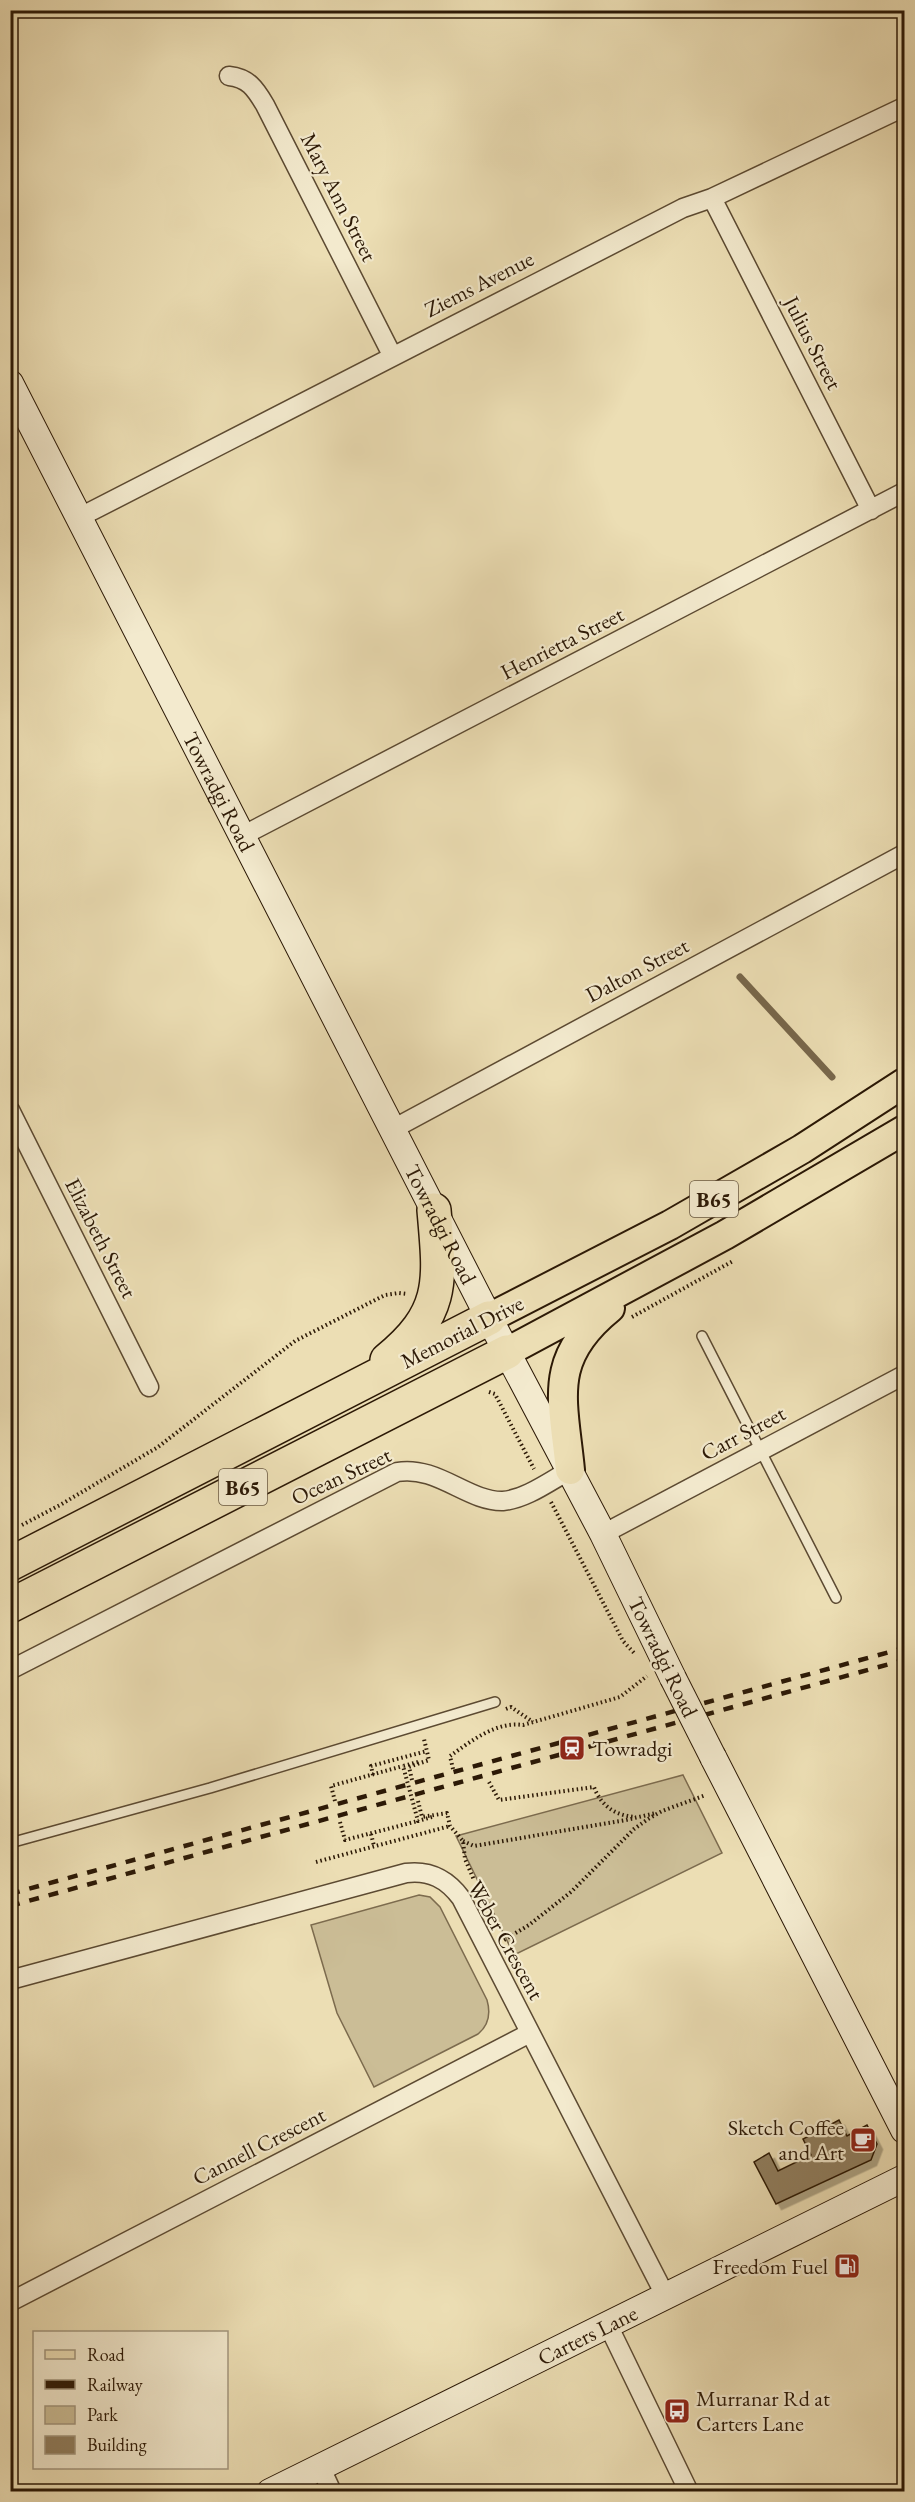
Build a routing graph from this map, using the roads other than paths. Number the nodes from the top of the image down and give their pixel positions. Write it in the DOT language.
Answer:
graph roads {
  1 [pos="228,76"];
  2 [pos="904,107"];
  3 [pos="712,198"];
  4 [pos="392,355"];
  5 [pos="10,382"];
  6 [pos="904,492"];
  7 [pos="871,510"];
  8 [pos="80,517"];
  9 [pos="242,836"];
  10 [pos="904,854"];
  11 [pos="904,1083"];
  12 [pos="10,1110"];
  13 [pos="393,1129"];
  14 [pos="904,1130"];
  15 [pos="434,1210"];
  16 [pos="665,1268"];
  17 [pos="489,1318"];
  18 [pos="702,1336"];
  19 [pos="507,1352"];
  20 [pos="904,1375"];
  21 [pos="149,1388"];
  22 [pos="337,1397"];
  23 [pos="761,1451"];
  24 [pos="570,1470"];
  25 [pos="603,1534"];
  26 [pos="10,1564"];
  27 [pos="836,1598"];
  28 [pos="10,1606"];
  29 [pos="10,1670"];
  30 [pos="495,1701"];
  31 [pos="10,1843"];
  32 [pos="10,1980"];
  33 [pos="530,2033"];
  34 [pos="904,2130"];
  35 [pos="904,2178"];
  36 [pos="665,2295"];
  37 [pos="10,2302"];
  38 [pos="608,2325"];
  39 [pos="320,2466"];
  40 [pos="270,2492"];
  41 [pos="332,2492"];
  42 [pos="689,2492"];
  1 -- 4 [label="street, Mary Ann Street"];
  2 -- 3 [label="street, Ziems Avenue"];
  3 -- 4 [label="street, Ziems Avenue"];
  3 -- 7 [label="street, Julius Street"];
  4 -- 8 [label="street, Ziems Avenue"];
  5 -- 8 [label="main road, Towradgi Road"];
  6 -- 7 [label="street, Henrietta Street"];
  7 -- 9 [label="street, Henrietta Street"];
  8 -- 9 [label="main road, Towradgi Road"];
  9 -- 13 [label="main road, Towradgi Road"];
  10 -- 13 [label="street, Dalton Street"];
  11 -- 17 [label="main road, Memorial Drive / B65"];
  12 -- 21 [label="street, Elizabeth Street"];
  13 -- 15 [label="main road, Towradgi Road"];
  14 -- 16 [label="main road, Memorial Drive / B65"];
  15 -- 17 [label="main road, Towradgi Road"];
  15 -- 22 [label="highway"];
  16 -- 19 [label="main road, Memorial Drive / B65"];
  16 -- 24 [label="main road"];
  17 -- 19 [label="main road, Towradgi Road"];
  17 -- 22 [label="highway, Memorial Drive / B65"];
  18 -- 23 [label="lane"];
  19 -- 24 [label="main road, Towradgi Road"];
  19 -- 28 [label="highway, Memorial Drive / B65"];
  20 -- 23 [label="street, Carr Street"];
  22 -- 26 [label="highway, Memorial Drive / B65"];
  23 -- 25 [label="street, Carr Street"];
  23 -- 27 [label="lane"];
  24 -- 25 [label="main road, Towradgi Road"];
  24 -- 29 [label="street, Ocean Street"];
  25 -- 34 [label="main road, Towradgi Road, bridge"];
  30 -- 31 [label="lane"];
  32 -- 33 [label="street, Weber Crescent"];
  33 -- 36 [label="street, Weber Crescent"];
  33 -- 37 [label="street, Cannell Crescent"];
  35 -- 36 [label="main road, Carters Lane"];
  36 -- 38 [label="main road, Carters Lane"];
  38 -- 39 [label="main road, Carters Lane"];
  38 -- 42 [label="street"];
  39 -- 40 [label="main road, Carters Lane"];
  39 -- 41 [label="street"];
}
